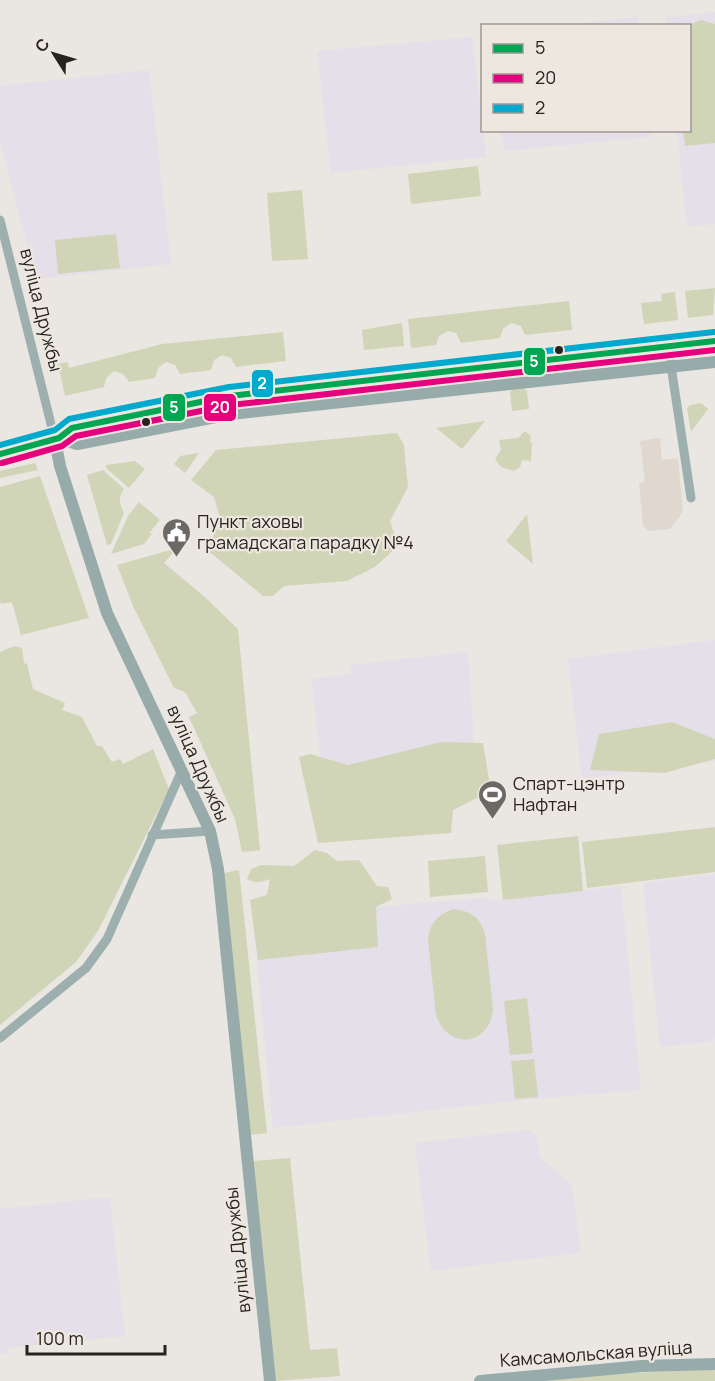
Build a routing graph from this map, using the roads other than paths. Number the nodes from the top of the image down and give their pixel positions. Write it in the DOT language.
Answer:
graph roads {
  1 [pos="0,220"];
  2 [pos="715,341"];
  3 [pos="668,346"];
  4 [pos="715,362"];
  5 [pos="671,367"];
  6 [pos="57,439"];
  7 [pos="0,454"];
  8 [pos="691,498"];
  9 [pos="182,770"];
  10 [pos="210,831"];
  11 [pos="152,835"];
  12 [pos="0,1038"];
  13 [pos="715,1364"];
  14 [pos="270,1381"];
  15 [pos="480,1381"];
  1 -- 6 [label="street, вуліца Дружбы"];
  2 -- 3 [label="main road"];
  3 -- 5 [label="street"];
  3 -- 6 [label="main road"];
  4 -- 5 [label="main road"];
  5 -- 6 [label="main road"];
  5 -- 8 [label="street"];
  6 -- 7 [label="main road"];
  6 -- 9 [label="main road, вуліца Дружбы"];
  9 -- 10 [label="main road, вуліца Дружбы"];
  9 -- 11 [label="street"];
  10 -- 11 [label="street"];
  10 -- 14 [label="main road, вуліца Дружбы"];
  11 -- 12 [label="street"];
  13 -- 15 [label="main road, Камсамольская вуліца"];
}
